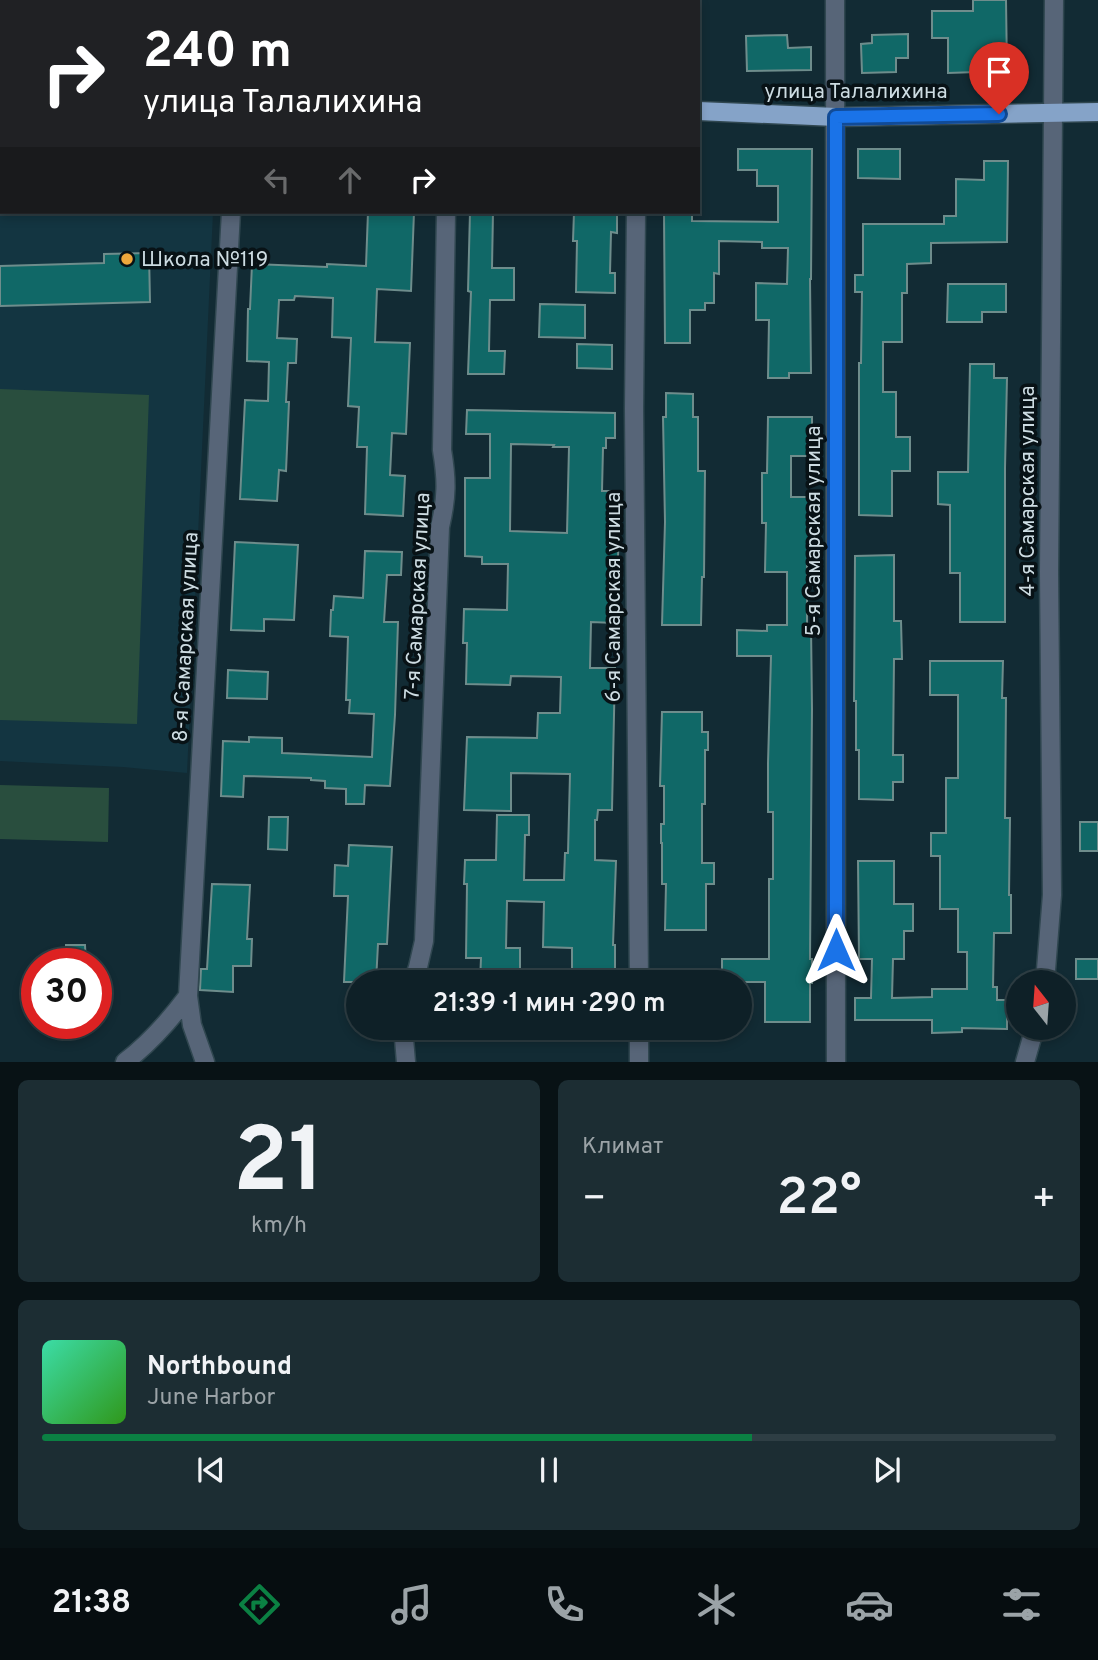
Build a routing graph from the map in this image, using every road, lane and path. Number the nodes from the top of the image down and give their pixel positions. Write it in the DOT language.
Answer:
graph roads {
  1 [pos="835,0"];
  2 [pos="1054,0"];
  3 [pos="700,111"];
  4 [pos="1098,112"];
  5 [pos="1054,113"];
  6 [pos="836,117"];
  7 [pos="232,214"];
  8 [pos="446,214"];
  9 [pos="636,214"];
  10 [pos="417,970"];
  11 [pos="639,970"];
  12 [pos="1046,970"];
  13 [pos="188,996"];
  14 [pos="404,1040"];
  15 [pos="639,1040"];
  16 [pos="1031,1040"];
  17 [pos="125,1062"];
  18 [pos="205,1062"];
  19 [pos="407,1062"];
  20 [pos="639,1062"];
  21 [pos="836,1062"];
  22 [pos="1025,1062"];
  1 -- 6 [label="street, 5-я Самарская улица"];
  2 -- 5 [label="street, 4-я Самарская улица"];
  3 -- 6 [label="main road, улица Талалихина"];
  4 -- 5 [label="main road, улица Талалихина"];
  5 -- 6 [label="main road, улица Талалихина"];
  5 -- 12 [label="street, 4-я Самарская улица"];
  6 -- 21 [label="street, 5-я Самарская улица"];
  7 -- 13 [label="street, 8-я Самарская улица"];
  8 -- 10 [label="street, 7-я Самарская улица"];
  9 -- 11 [label="street, 6-я Самарская улица"];
  13 -- 17 [label="street"];
  13 -- 18 [label="street, 8-я Самарская улица"];
  14 -- 19 [label="street"];
  15 -- 20 [label="street"];
  16 -- 22 [label="street"];
}
